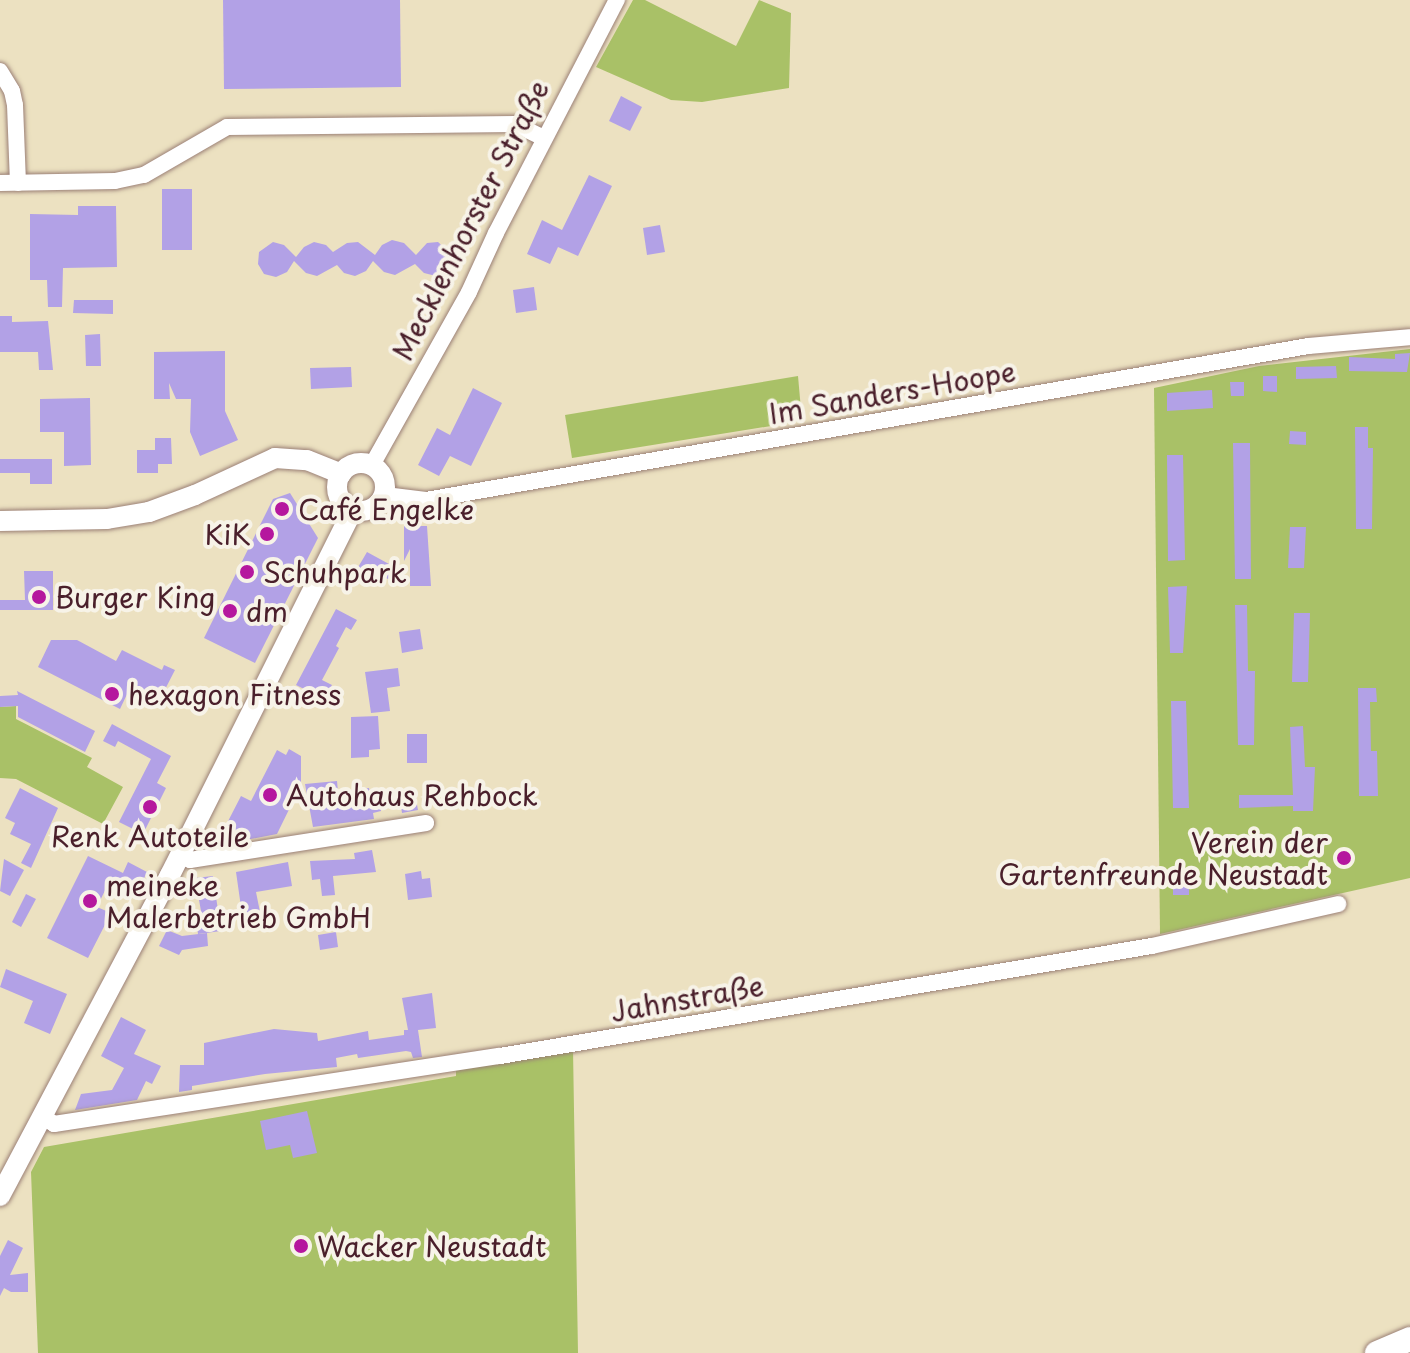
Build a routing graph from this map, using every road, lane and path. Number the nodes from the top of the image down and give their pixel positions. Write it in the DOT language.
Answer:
graph roads {
  1 [pos="617,0"];
  2 [pos="0,71"];
  3 [pos="544,138"];
  4 [pos="0,183"];
  5 [pos="18,183"];
  6 [pos="1410,337"];
  7 [pos="372,465"];
  8 [pos="341,474"];
  9 [pos="385,495"];
  10 [pos="353,510"];
  11 [pos="0,521"];
  12 [pos="426,823"];
  13 [pos="180,855"];
  14 [pos="1338,904"];
  15 [pos="43,1117"];
  16 [pos="0,1196"];
  17 [pos="1410,1339"];
  18 [pos="1377,1353"];
  1 -- 3 [label="street, Mecklenhorster Straße"];
  2 -- 5 [label="street"];
  3 -- 5 [label="street"];
  3 -- 7 [label="street, Mecklenhorster Straße"];
  4 -- 5 [label="street"];
  6 -- 9 [label="street, Im Sanders-Hoope"];
  7 -- 8 [label="main road"];
  7 -- 9 [label="main road"];
  8 -- 10 [label="main road"];
  8 -- 11 [label="main road"];
  9 -- 10 [label="main road"];
  10 -- 13 [label="main road"];
  12 -- 13 [label="street"];
  13 -- 15 [label="main road"];
  14 -- 15 [label="street, Jahnstraße"];
  15 -- 16 [label="main road"];
  17 -- 18 [label="highway"];
}
